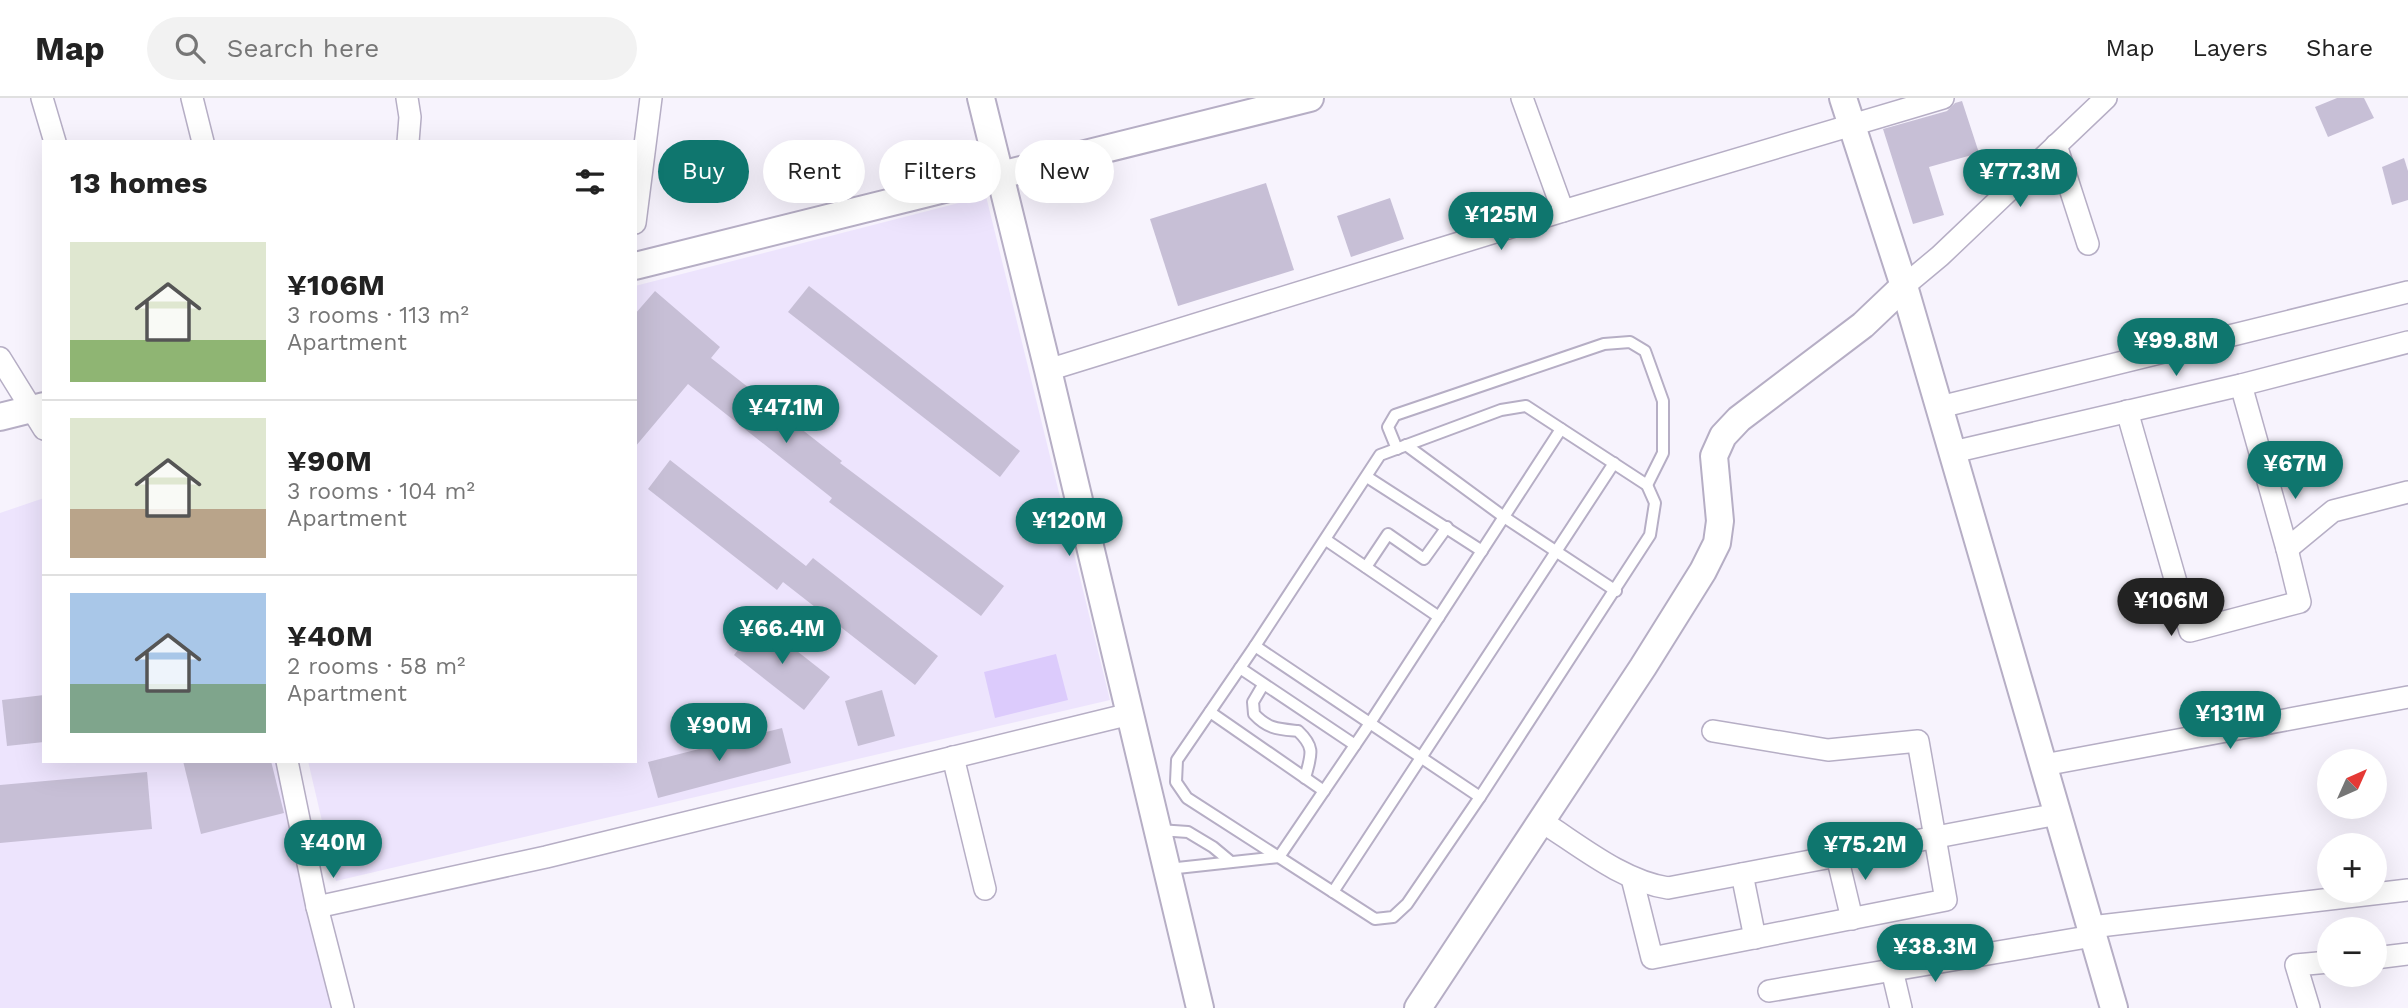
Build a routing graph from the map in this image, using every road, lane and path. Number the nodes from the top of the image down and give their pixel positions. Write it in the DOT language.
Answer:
graph roads {
  1 [pos="42,98"];
  2 [pos="192,98"];
  3 [pos="407,98"];
  4 [pos="651,98"];
  5 [pos="981,98"];
  6 [pos="1310,98"];
  7 [pos="1522,98"];
  8 [pos="1843,98"];
  9 [pos="1943,98"];
  10 [pos="2106,98"];
  11 [pos="1851,126"];
  12 [pos="54,140"];
  13 [pos="202,140"];
  14 [pos="408,140"];
  15 [pos="991,140"];
  16 [pos="2056,145"];
  17 [pos="1001,174"];
  18 [pos="1001,182"];
  19 [pos="884,203"];
  20 [pos="637,207"];
  21 [pos="1563,211"];
  22 [pos="2088,244"];
  23 [pos="637,265"];
  24 [pos="1905,286"];
  25 [pos="2408,292"];
  26 [pos="2408,342"];
  27 [pos="0,358"];
  28 [pos="1048,370"];
  29 [pos="2241,385"];
  30 [pos="1940,407"];
  31 [pos="2127,411"];
  32 [pos="40,415"];
  33 [pos="0,417"];
  34 [pos="1561,429"];
  35 [pos="1401,447"];
  36 [pos="1953,452"];
  37 [pos="1614,463"];
  38 [pos="1367,477"];
  39 [pos="1647,485"];
  40 [pos="2408,492"];
  41 [pos="1504,517"];
  42 [pos="1447,527"];
  43 [pos="1326,540"];
  44 [pos="2287,549"];
  45 [pos="1556,550"];
  46 [pos="1482,551"];
  47 [pos="1366,567"];
  48 [pos="1615,591"];
  49 [pos="1439,617"];
  50 [pos="1255,646"];
  51 [pos="1240,668"];
  52 [pos="1263,685"];
  53 [pos="2408,697"];
  54 [pos="1210,712"];
  55 [pos="1130,714"];
  56 [pos="1370,723"];
  57 [pos="1713,731"];
  58 [pos="1355,745"];
  59 [pos="1420,756"];
  60 [pos="953,757"];
  61 [pos="287,763"];
  62 [pos="2044,765"];
  63 [pos="1305,778"];
  64 [pos="1324,790"];
  65 [pos="1480,797"];
  66 [pos="2058,814"];
  67 [pos="1541,821"];
  68 [pos="1157,830"];
  69 [pos="1934,837"];
  70 [pos="1837,856"];
  71 [pos="1279,857"];
  72 [pos="1231,862"];
  73 [pos="1167,869"];
  74 [pos="1742,874"];
  75 [pos="1633,878"];
  76 [pos="985,889"];
  77 [pos="2408,890"];
  78 [pos="1333,892"];
  79 [pos="317,907"];
  80 [pos="1852,919"];
  81 [pos="2092,932"];
  82 [pos="1755,938"];
  83 [pos="2408,954"];
  84 [pos="2387,957"];
  85 [pos="2317,963"];
  86 [pos="1892,970"];
  87 [pos="1769,991"];
  88 [pos="343,1008"];
  89 [pos="1200,1008"];
  90 [pos="1418,1008"];
  91 [pos="1901,1008"];
  92 [pos="2114,1008"];
  93 [pos="2309,1008"];
  1 -- 12 [label="street"];
  2 -- 13 [label="street"];
  3 -- 14 [label="street"];
  4 -- 20 [label="street"];
  5 -- 15 [label="street"];
  6 -- 17 [label="street"];
  7 -- 21 [label="street"];
  8 -- 11 [label="street"];
  9 -- 11 [label="street"];
  10 -- 16 [label="street"];
  11 -- 21 [label="street"];
  11 -- 24 [label="street"];
  16 -- 22 [label="street"];
  16 -- 24 [label="street"];
  18 -- 28 [label="street"];
  19 -- 23 [label="street"];
  21 -- 28 [label="street"];
  24 -- 30 [label="street"];
  24 -- 67 [label="street"];
  25 -- 30 [label="street"];
  26 -- 29 [label="street"];
  27 -- 32 [label="street"];
  28 -- 55 [label="street"];
  29 -- 31 [label="street"];
  29 -- 44 [label="street"];
  30 -- 36 [label="street"];
  31 -- 36 [label="street"];
  31 -- 44 [label="street"];
  32 -- 33 [label="street"];
  34 -- 35 [label="lane"];
  34 -- 37 [label="lane"];
  34 -- 41 [label="lane"];
  35 -- 38 [label="lane"];
  35 -- 39 [label="lane"];
  35 -- 41 [label="lane"];
  36 -- 62 [label="street"];
  37 -- 39 [label="lane"];
  37 -- 45 [label="lane"];
  38 -- 42 [label="lane"];
  38 -- 43 [label="lane"];
  39 -- 48 [label="lane"];
  40 -- 44 [label="street"];
  41 -- 45 [label="lane"];
  41 -- 46 [label="lane"];
  42 -- 46 [label="lane"];
  42 -- 47 [label="lane"];
  43 -- 47 [label="lane"];
  43 -- 50 [label="lane"];
  45 -- 48 [label="lane"];
  45 -- 59 [label="lane"];
  46 -- 49 [label="lane"];
  47 -- 49 [label="lane"];
  48 -- 65 [label="lane"];
  49 -- 56 [label="lane"];
  50 -- 51 [label="lane"];
  50 -- 56 [label="lane"];
  51 -- 52 [label="lane"];
  51 -- 54 [label="lane"];
  52 -- 58 [label="lane"];
  52 -- 63 [label="lane"];
  53 -- 62 [label="street"];
  54 -- 63 [label="lane"];
  54 -- 71 [label="lane"];
  55 -- 60 [label="street"];
  55 -- 68 [label="street"];
  56 -- 58 [label="lane"];
  56 -- 59 [label="lane"];
  57 -- 69 [label="street"];
  58 -- 64 [label="lane"];
  59 -- 65 [label="lane"];
  59 -- 78 [label="lane"];
  60 -- 76 [label="street"];
  60 -- 79 [label="street"];
  61 -- 79 [label="street"];
  62 -- 66 [label="street"];
  63 -- 64 [label="lane"];
  64 -- 71 [label="lane"];
  65 -- 78 [label="lane"];
  66 -- 69 [label="street"];
  66 -- 81 [label="street"];
  67 -- 75 [label="street"];
  67 -- 90 [label="street"];
  68 -- 72 [label="lane"];
  68 -- 73 [label="street"];
  69 -- 70 [label="street"];
  69 -- 80 [label="street"];
  70 -- 74 [label="street"];
  70 -- 80 [label="street"];
  71 -- 72 [label="lane"];
  71 -- 78 [label="lane"];
  72 -- 73 [label="lane"];
  73 -- 89 [label="street"];
  74 -- 75 [label="street"];
  74 -- 82 [label="street"];
  75 -- 82 [label="street"];
  77 -- 81 [label="street"];
  79 -- 88 [label="street"];
  80 -- 82 [label="street"];
  81 -- 86 [label="street"];
  81 -- 92 [label="street"];
  83 -- 84 [label="street"];
  85 -- 93 [label="street"];
  86 -- 87 [label="street"];
  86 -- 91 [label="street"];
}
